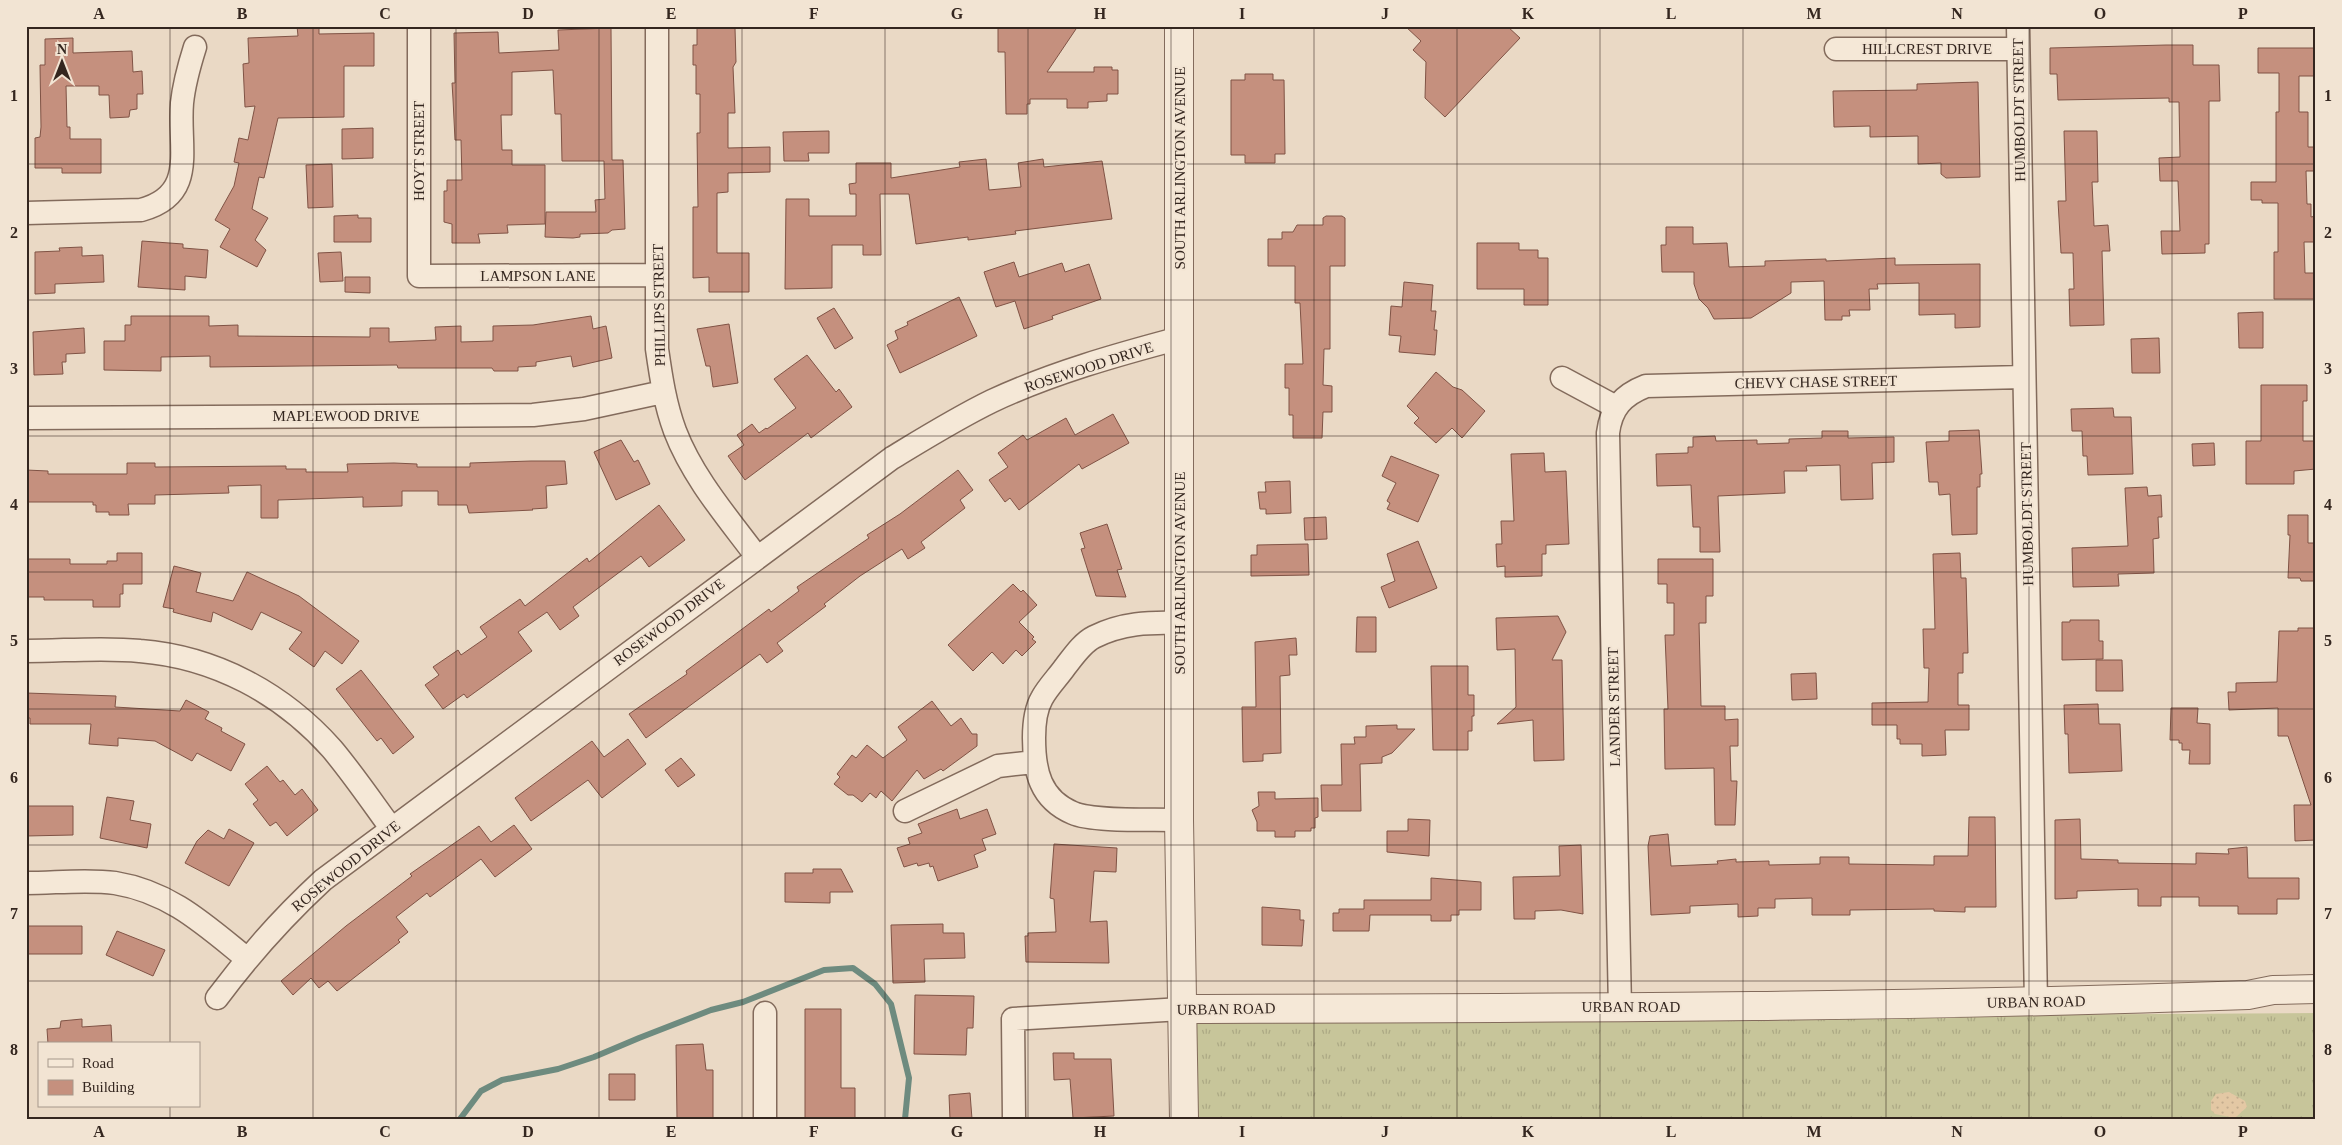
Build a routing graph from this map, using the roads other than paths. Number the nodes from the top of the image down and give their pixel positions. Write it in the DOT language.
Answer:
graph roads {
  1 [pos="419,26"];
  2 [pos="657,26"];
  3 [pos="1179,26"];
  4 [pos="2018,26"];
  5 [pos="195,47"];
  6 [pos="1836,49"];
  7 [pos="2018,49"];
  8 [pos="26,213"];
  9 [pos="657,275"];
  10 [pos="419,276"];
  11 [pos="1180,338"];
  12 [pos="2024,377"];
  13 [pos="1562,378"];
  14 [pos="663,392"];
  15 [pos="1616,407"];
  16 [pos="26,418"];
  17 [pos="757,557"];
  18 [pos="1179,623"];
  19 [pos="26,651"];
  20 [pos="1034,762"];
  21 [pos="905,811"];
  22 [pos="1179,820"];
  23 [pos="392,828"];
  24 [pos="26,883"];
  25 [pos="246,958"];
  26 [pos="2316,988"];
  27 [pos="2248,995"];
  28 [pos="217,998"];
  29 [pos="2316,1000"];
  30 [pos="2036,1003"];
  31 [pos="1620,1008"];
  32 [pos="1182,1009"];
  33 [pos="765,1013"];
  34 [pos="764,1119"];
  35 [pos="1014,1119"];
  36 [pos="1184,1119"];
  1 -- 10 [label="street, HOYT STREET"];
  2 -- 9 [label="street, PHILLIPS STREET"];
  3 -- 11 [label="street, SOUTH ARLINGTON AVENUE"];
  4 -- 7 [label="street, HUMBOLDT STREET"];
  5 -- 8 [label="street"];
  6 -- 7 [label="street, HILLCREST DRIVE"];
  7 -- 12 [label="street, HUMBOLDT STREET"];
  9 -- 10 [label="street, LAMPSON LANE"];
  9 -- 14 [label="street, PHILLIPS STREET"];
  11 -- 17 [label="street, ROSEWOOD DRIVE"];
  11 -- 18 [label="street, SOUTH ARLINGTON AVENUE"];
  12 -- 15 [label="street, CHEVY CHASE STREET"];
  12 -- 30 [label="street, HUMBOLDT STREET"];
  13 -- 15 [label="street"];
  14 -- 16 [label="street, MAPLEWOOD DRIVE"];
  14 -- 17 [label="street, PHILLIPS STREET"];
  15 -- 31 [label="street, LANDER STREET"];
  17 -- 23 [label="street, ROSEWOOD DRIVE"];
  18 -- 20 [label="street"];
  18 -- 22 [label="street, SOUTH ARLINGTON AVENUE"];
  19 -- 23 [label="street"];
  20 -- 21 [label="street"];
  20 -- 22 [label="street"];
  22 -- 32 [label="street, SOUTH ARLINGTON AVENUE"];
  23 -- 25 [label="street, ROSEWOOD DRIVE"];
  24 -- 25 [label="street"];
  25 -- 28 [label="street, ROSEWOOD DRIVE"];
  26 -- 27 [label="street, URBAN ROAD"];
  27 -- 29 [label="street, URBAN ROAD"];
  27 -- 30 [label="street, URBAN ROAD"];
  30 -- 31 [label="street, URBAN ROAD"];
  31 -- 32 [label="street, URBAN ROAD"];
  32 -- 35 [label="street, URBAN ROAD"];
  32 -- 36 [label="street, SOUTH ARLINGTON AVENUE"];
  33 -- 34 [label="street"];
}
